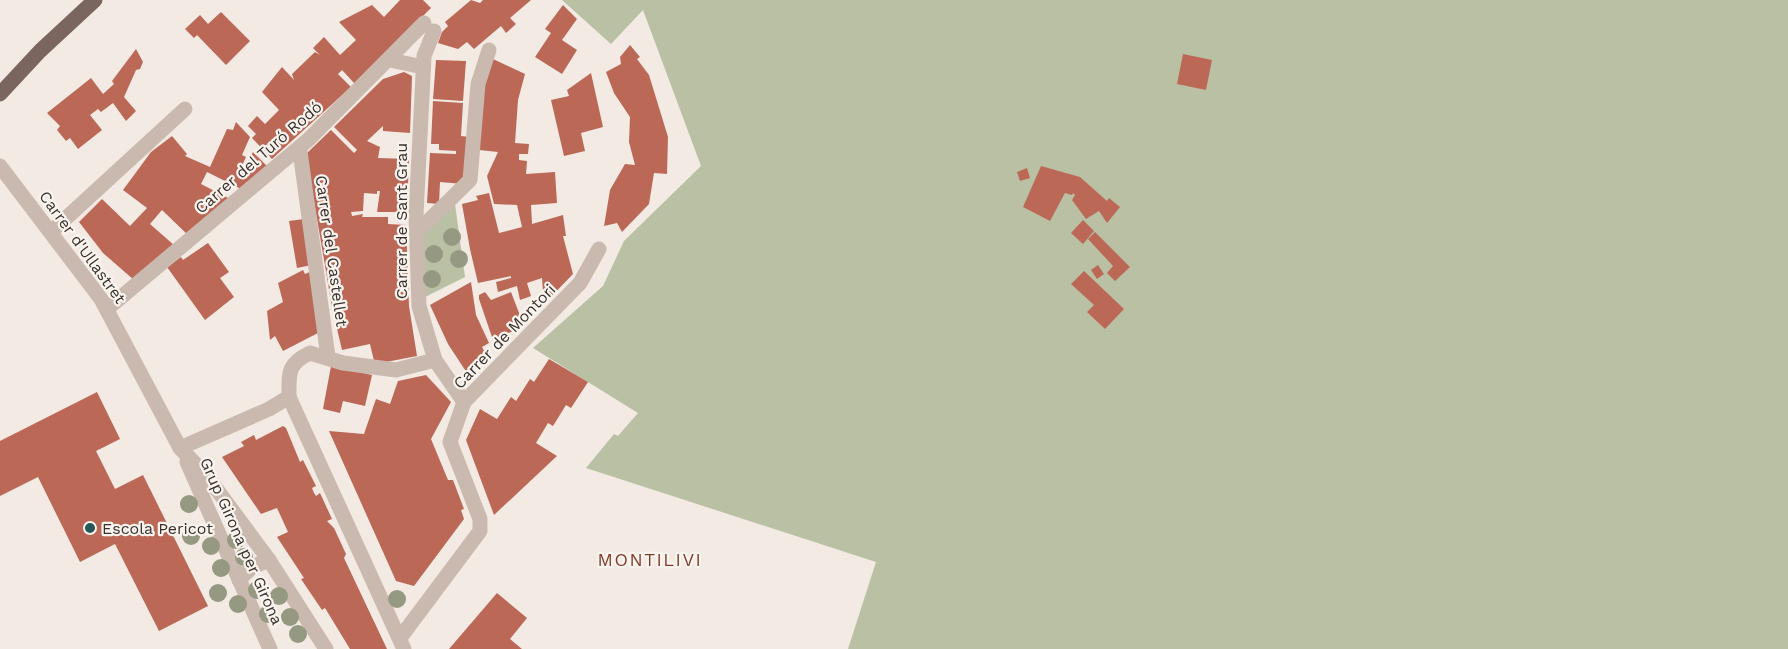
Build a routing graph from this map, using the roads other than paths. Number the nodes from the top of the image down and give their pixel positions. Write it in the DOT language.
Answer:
graph roads {
  1 [pos="96,0"];
  2 [pos="429,27"];
  3 [pos="489,50"];
  4 [pos="390,60"];
  5 [pos="423,67"];
  6 [pos="0,94"];
  7 [pos="186,109"];
  8 [pos="300,151"];
  9 [pos="0,166"];
  10 [pos="52,231"];
  11 [pos="417,232"];
  12 [pos="599,249"];
  13 [pos="107,309"];
  14 [pos="328,357"];
  15 [pos="435,360"];
  16 [pos="289,397"];
  17 [pos="464,402"];
  18 [pos="180,448"];
  19 [pos="269,560"];
  20 [pos="239,580"];
  21 [pos="402,643"];
  22 [pos="270,649"];
  23 [pos="326,649"];
  1 -- 6 [label="main road"];
  2 -- 4 [label="street, Carrer del Turó Rodó"];
  2 -- 5 [label="street, Carrer de Sant Grau"];
  3 -- 11 [label="street"];
  4 -- 5 [label="street"];
  4 -- 13 [label="street, Carrer del Turó Rodó"];
  5 -- 11 [label="street, Carrer de Sant Grau"];
  7 -- 10 [label="street"];
  8 -- 14 [label="street, Carrer del Castellet"];
  9 -- 10 [label="street, Carrer d'Ullastret"];
  10 -- 13 [label="street, Carrer d'Ullastret"];
  11 -- 15 [label="street, Carrer de Sant Grau"];
  12 -- 17 [label="street, Carrer de Montori"];
  13 -- 18 [label="street, Carrer d'Ullastret"];
  14 -- 15 [label="street"];
  14 -- 16 [label="street"];
  15 -- 17 [label="street, Carrer de Sant Grau"];
  16 -- 18 [label="street"];
  16 -- 21 [label="street"];
  17 -- 21 [label="street, Carrer de Montori"];
  18 -- 19 [label="street, Carrer d'Ullastret"];
  18 -- 20 [label="street, Grup Girona per Girona"];
  19 -- 20 [label="street"];
  19 -- 23 [label="street, Carrer d'Ullastret"];
  20 -- 22 [label="street, Grup Girona per Girona"];
}
